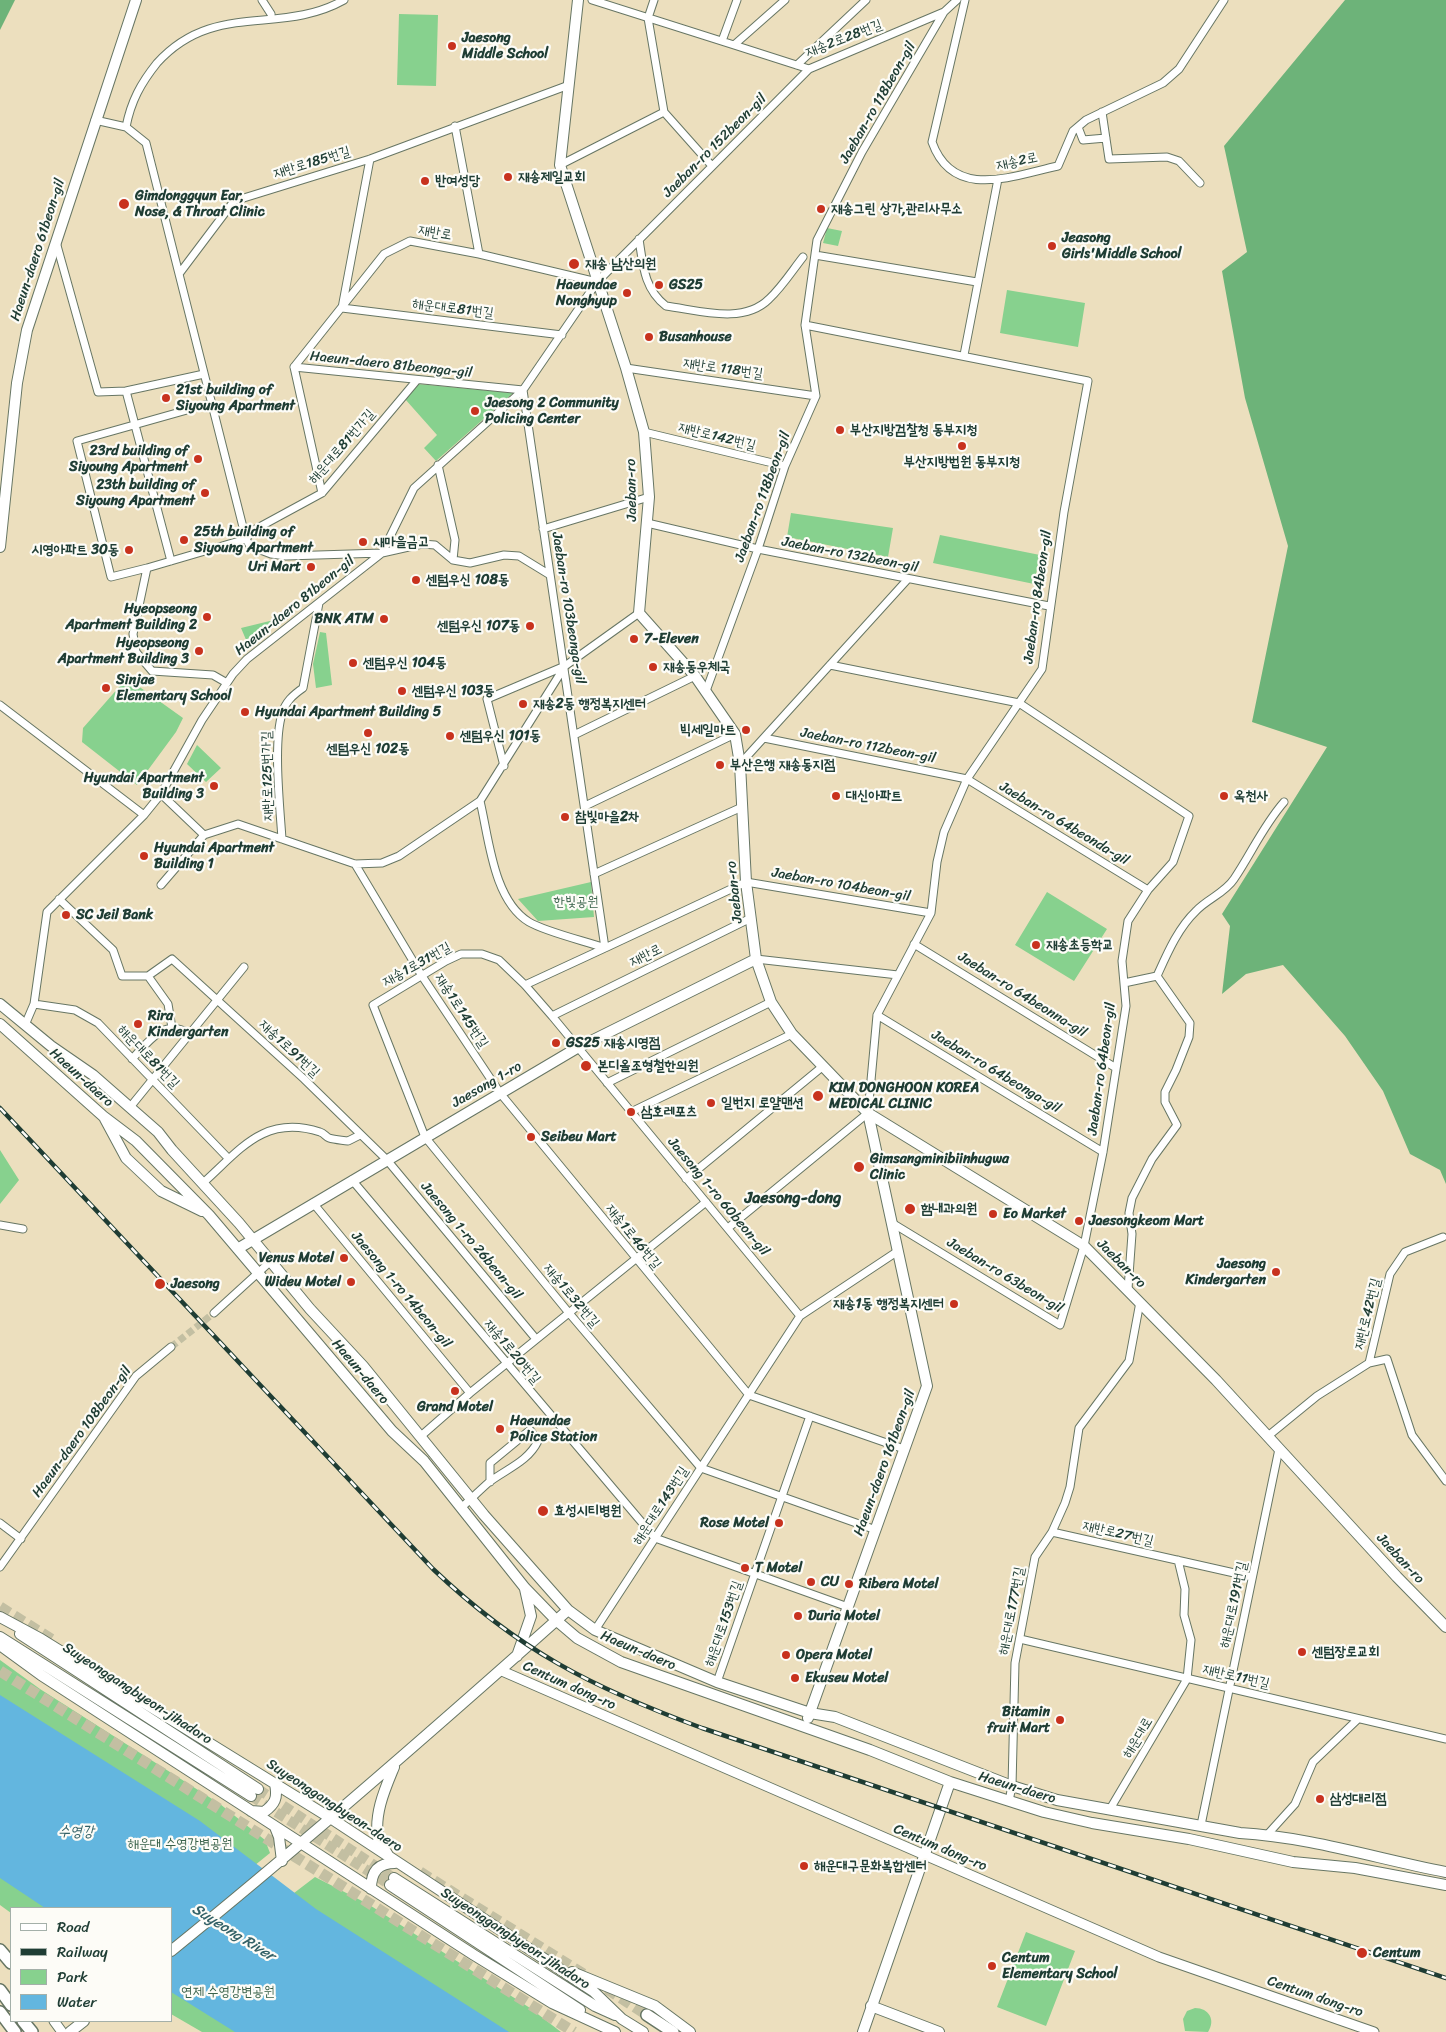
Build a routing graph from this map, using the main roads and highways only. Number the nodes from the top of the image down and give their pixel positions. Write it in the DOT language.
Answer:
graph roads {
  1 [pos="136,0"];
  2 [pos="578,0"];
  3 [pos="0,547"];
  4 [pos="756,959"];
  5 [pos="0,1004"];
  6 [pos="0,1024"];
  7 [pos="868,1113"];
  8 [pos="103,1116"];
  9 [pos="209,1215"];
  10 [pos="252,1239"];
  11 [pos="238,1248"];
  12 [pos="525,1588"];
  13 [pos="568,1610"];
  14 [pos="0,1617"];
  15 [pos="556,1621"];
  16 [pos="0,1622"];
  17 [pos="1446,1627"];
  18 [pos="0,1637"];
  19 [pos="0,1645"];
  20 [pos="516,1658"];
  21 [pos="810,1713"];
  22 [pos="806,1727"];
  23 [pos="395,1764"];
  24 [pos="950,1782"];
  25 [pos="275,1784"];
  26 [pos="250,1811"];
  27 [pos="332,1819"];
  28 [pos="275,1827"];
  29 [pos="302,1844"];
  30 [pos="393,1861"];
  31 [pos="282,1862"];
  32 [pos="1446,1872"];
  33 [pos="1446,1885"];
  34 [pos="371,1889"];
  35 [pos="172,1949"];
  36 [pos="0,1950"];
  37 [pos="10,1962"];
  38 [pos="548,1962"];
  39 [pos="0,1990"];
  40 [pos="10,2004"];
  41 [pos="871,2006"];
  42 [pos="0,2012"];
  43 [pos="648,2015"];
  44 [pos="622,2018"];
  45 [pos="24,2022"];
  46 [pos="83,2022"];
  47 [pos="15,2032"];
  48 [pos="32,2032"];
  49 [pos="70,2032"];
  50 [pos="614,2032"];
  51 [pos="643,2032"];
  52 [pos="673,2032"];
  53 [pos="690,2032"];
  54 [pos="863,2032"];
  55 [pos="939,2032"];
  1 -- 3 [label="main road, Haeun-daero 61beon-gil"];
  2 -- 4 [label="main road, Jaeban-ro"];
  4 -- 7 [label="main road, Jaeban-ro"];
  4 -- 10 [label="main road, Jaesong 1-ro"];
  5 -- 10 [label="main road, Haeun-daero"];
  6 -- 8 [label="main road, Haeun-daero"];
  7 -- 17 [label="main road, Jaeban-ro"];
  7 -- 21 [label="main road, Haeun-daero 161beon-gil"];
  8 -- 9 [label="main road, Haeun-daero"];
  8 -- 9 [label="main road"];
  9 -- 11 [label="main road, Haeun-daero"];
  10 -- 11 [label="main road, Jaesong 1-ro"];
  10 -- 13 [label="main road, Haeun-daero"];
  11 -- 12 [label="main road, Haeun-daero"];
  12 -- 15 [label="main road, Haeun-daero"];
  12 -- 20 [label="main road"];
  13 -- 15 [label="main road"];
  13 -- 21 [label="main road, Haeun-daero"];
  14 -- 25 [label="main road, Suyeonggangbyeon-daero"];
  15 -- 20 [label="main road"];
  15 -- 22 [label="main road, Haeun-daero"];
  16 -- 18 [label="main road, Suyeonggangbyeon-jihadoro"];
  19 -- 26 [label="main road"];
  20 -- 23 [label="main road"];
  21 -- 22 [label="main road, Haeun-daero 161beon-gil"];
  21 -- 32 [label="main road, Haeun-daero"];
  22 -- 24 [label="main road, Haeun-daero"];
  23 -- 27 [label="main road"];
  23 -- 30 [label="main road"];
  24 -- 33 [label="main road, Haeun-daero"];
  24 -- 41 [label="main road"];
  25 -- 26 [label="main road"];
  25 -- 27 [label="main road, Suyeonggangbyeon-daero"];
  26 -- 28 [label="main road"];
  27 -- 29 [label="main road"];
  27 -- 30 [label="main road, Suyeonggangbyeon-daero"];
  28 -- 29 [label="main road"];
  28 -- 31 [label="main road"];
  29 -- 31 [label="main road"];
  29 -- 34 [label="main road"];
  30 -- 34 [label="main road"];
  30 -- 38 [label="main road, Suyeonggangbyeon-daero"];
  31 -- 35 [label="main road"];
  34 -- 50 [label="main road"];
  36 -- 37 [label="highway"];
  38 -- 44 [label="main road, Suyeonggangbyeon-daero"];
  38 -- 53 [label="main road"];
  39 -- 40 [label="highway"];
  41 -- 54 [label="main road"];
  41 -- 55 [label="main road"];
  42 -- 47 [label="highway"];
  43 -- 52 [label="highway"];
  44 -- 50 [label="main road, Suyeonggangbyeon-jihadoro"];
  44 -- 51 [label="main road, Suyeonggangbyeon-daero"];
  45 -- 48 [label="highway"];
  46 -- 49 [label="main road"];
}
